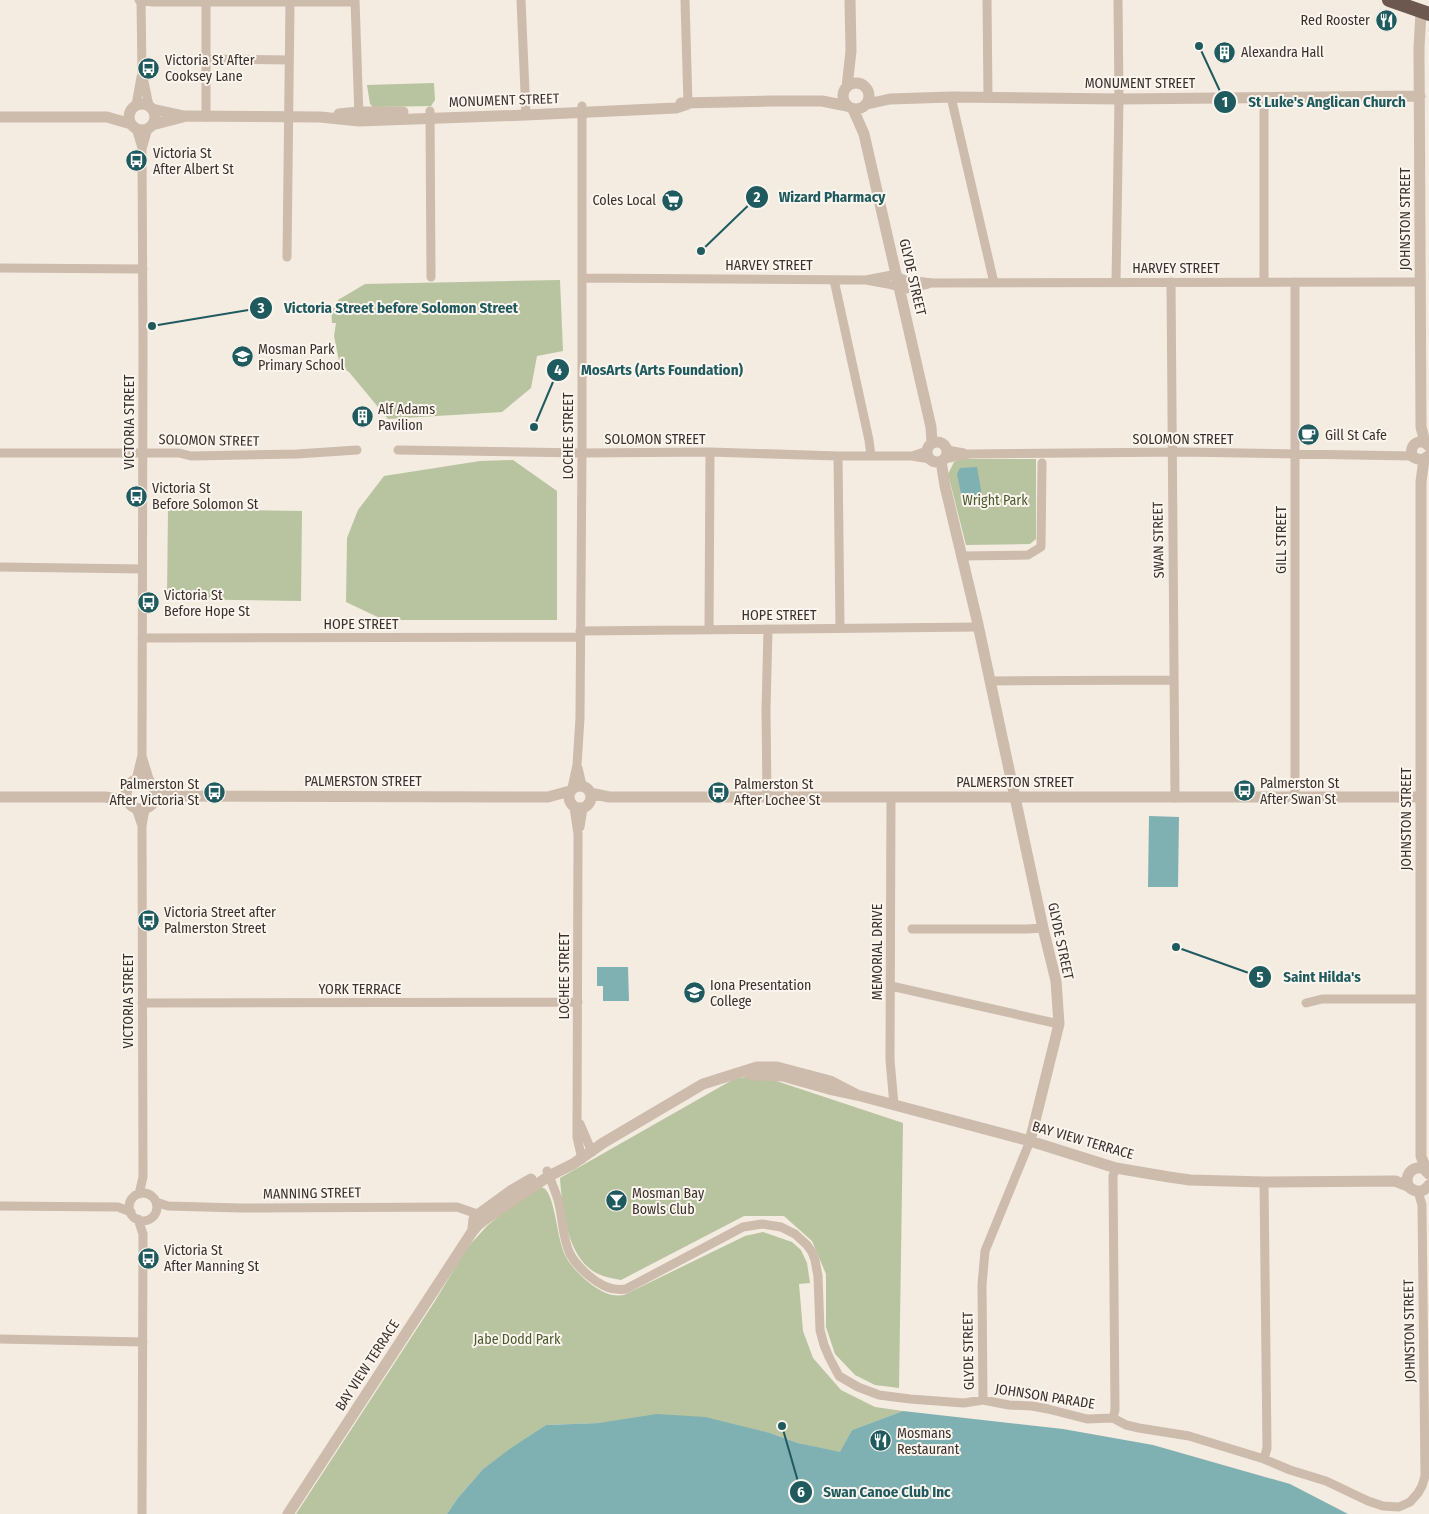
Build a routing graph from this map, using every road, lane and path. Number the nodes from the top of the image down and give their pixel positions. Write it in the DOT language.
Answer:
graph roads {
  1 [pos="141,0"];
  2 [pos="521,0"];
  3 [pos="685,0"];
  4 [pos="850,0"];
  5 [pos="987,0"];
  6 [pos="1118,0"];
  7 [pos="1389,0"];
  8 [pos="355,1"];
  9 [pos="206,2"];
  10 [pos="290,2"];
  11 [pos="1424,8"];
  12 [pos="851,51"];
  13 [pos="206,59"];
  14 [pos="289,60"];
  15 [pos="142,72"];
  16 [pos="858,83"];
  17 [pos="845,90"];
  18 [pos="869,92"];
  19 [pos="1420,96"];
  20 [pos="950,97"];
  21 [pos="1264,97"];
  22 [pos="988,98"];
  23 [pos="890,99"];
  24 [pos="1118,99"];
  25 [pos="822,101"];
  26 [pos="688,104"];
  27 [pos="133,107"];
  28 [pos="151,107"];
  29 [pos="858,107"];
  30 [pos="582,109"];
  31 [pos="526,112"];
  32 [pos="430,115"];
  33 [pos="184,116"];
  34 [pos="288,116"];
  35 [pos="359,116"];
  36 [pos="0,117"];
  37 [pos="107,117"];
  38 [pos="206,117"];
  39 [pos="142,126"];
  40 [pos="287,258"];
  41 [pos="0,268"];
  42 [pos="143,269"];
  43 [pos="431,277"];
  44 [pos="582,278"];
  45 [pos="834,280"];
  46 [pos="898,282"];
  47 [pos="1116,282"];
  48 [pos="1171,282"];
  49 [pos="1264,282"];
  50 [pos="1295,282"];
  51 [pos="1420,282"];
  52 [pos="994,283"];
  53 [pos="357,450"];
  54 [pos="398,450"];
  55 [pos="1423,451"];
  56 [pos="710,452"];
  57 [pos="1171,452"];
  58 [pos="0,453"];
  59 [pos="142,453"];
  60 [pos="582,453"];
  61 [pos="937,453"];
  62 [pos="1295,453"];
  63 [pos="838,456"];
  64 [pos="871,456"];
  65 [pos="1042,463"];
  66 [pos="961,556"];
  67 [pos="0,567"];
  68 [pos="142,569"];
  69 [pos="978,627"];
  70 [pos="840,628"];
  71 [pos="768,629"];
  72 [pos="709,630"];
  73 [pos="580,634"];
  74 [pos="142,638"];
  75 [pos="990,680"];
  76 [pos="1173,680"];
  77 [pos="142,755"];
  78 [pos="136,780"];
  79 [pos="153,786"];
  80 [pos="179,796"];
  81 [pos="0,797"];
  82 [pos="579,797"];
  83 [pos="1015,797"];
  84 [pos="1421,797"];
  85 [pos="767,798"];
  86 [pos="891,798"];
  87 [pos="1175,798"];
  88 [pos="1295,798"];
  89 [pos="138,802"];
  90 [pos="1425,897"];
  91 [pos="1043,928"];
  92 [pos="912,929"];
  93 [pos="891,986"];
  94 [pos="1421,999"];
  95 [pos="578,1002"];
  96 [pos="142,1003"];
  97 [pos="1306,1003"];
  98 [pos="1059,1024"];
  99 [pos="894,1105"];
  100 [pos="1030,1141"];
  101 [pos="586,1153"];
  102 [pos="1116,1168"];
  103 [pos="1420,1171"];
  104 [pos="143,1176"];
  105 [pos="544,1176"];
  106 [pos="1395,1181"];
  107 [pos="1264,1182"];
  108 [pos="1423,1188"];
  109 [pos="135,1196"];
  110 [pos="154,1199"];
  111 [pos="0,1206"];
  112 [pos="168,1206"];
  113 [pos="118,1207"];
  114 [pos="131,1212"];
  115 [pos="152,1217"];
  116 [pos="138,1219"];
  117 [pos="480,1219"];
  118 [pos="142,1234"];
  119 [pos="0,1339"];
  120 [pos="143,1342"];
  121 [pos="984,1400"];
  122 [pos="1113,1418"];
  123 [pos="1427,1457"];
  124 [pos="1264,1459"];
  125 [pos="142,1514"];
  126 [pos="288,1514"];
  1 -- 9 [label="street"];
  1 -- 15 [label="street"];
  2 -- 31 [label="street"];
  3 -- 26 [label="street"];
  4 -- 12 [label="street"];
  5 -- 22 [label="street"];
  6 -- 24 [label="street"];
  7 -- 11 [label="highway"];
  8 -- 10 [label="street"];
  8 -- 35 [label="street"];
  9 -- 10 [label="street"];
  9 -- 13 [label="street"];
  10 -- 14 [label="street"];
  11 -- 19 [label="street, JOHNSTON STREET"];
  12 -- 16 [label="street"];
  12 -- 17 [label="street"];
  13 -- 14 [label="street"];
  13 -- 38 [label="street"];
  14 -- 34 [label="street"];
  15 -- 27 [label="street"];
  15 -- 28 [label="street"];
  16 -- 17 [label="street"];
  16 -- 18 [label="street"];
  17 -- 25 [label="street, MONUMENT STREET"];
  17 -- 29 [label="street"];
  18 -- 23 [label="street, MONUMENT STREET"];
  18 -- 29 [label="street"];
  19 -- 21 [label="street, MONUMENT STREET"];
  19 -- 51 [label="street, JOHNSTON STREET"];
  20 -- 22 [label="street, MONUMENT STREET"];
  20 -- 23 [label="street, MONUMENT STREET"];
  20 -- 52 [label="street"];
  21 -- 24 [label="street, MONUMENT STREET"];
  21 -- 49 [label="street"];
  22 -- 24 [label="street, MONUMENT STREET"];
  23 -- 29 [label="street, MONUMENT STREET"];
  24 -- 47 [label="street"];
  25 -- 26 [label="street, MONUMENT STREET"];
  25 -- 29 [label="street, MONUMENT STREET"];
  26 -- 30 [label="street, MONUMENT STREET"];
  27 -- 28 [label="street"];
  27 -- 37 [label="street"];
  27 -- 39 [label="street"];
  28 -- 33 [label="street, MONUMENT STREET"];
  28 -- 39 [label="street"];
  29 -- 46 [label="street, GLYDE STREET"];
  30 -- 31 [label="street, MONUMENT STREET"];
  30 -- 44 [label="street, LOCHEE STREET"];
  31 -- 32 [label="street, MONUMENT STREET"];
  32 -- 35 [label="street, MONUMENT STREET"];
  32 -- 43 [label="street"];
  33 -- 38 [label="street, MONUMENT STREET"];
  33 -- 39 [label="street, MONUMENT STREET"];
  34 -- 35 [label="street, MONUMENT STREET"];
  34 -- 38 [label="street, MONUMENT STREET"];
  34 -- 40 [label="street"];
  36 -- 37 [label="street"];
  37 -- 39 [label="street"];
  39 -- 42 [label="street, VICTORIA STREET"];
  41 -- 42 [label="street"];
  42 -- 59 [label="street, VICTORIA STREET"];
  44 -- 45 [label="street, HARVEY STREET"];
  44 -- 60 [label="street, LOCHEE STREET"];
  45 -- 46 [label="street, HARVEY STREET"];
  45 -- 64 [label="street"];
  46 -- 52 [label="street, HARVEY STREET"];
  46 -- 61 [label="street, GLYDE STREET"];
  47 -- 48 [label="street, HARVEY STREET"];
  47 -- 52 [label="street, HARVEY STREET"];
  48 -- 49 [label="street, HARVEY STREET"];
  48 -- 57 [label="street, SWAN STREET"];
  49 -- 50 [label="street, HARVEY STREET"];
  50 -- 51 [label="street, HARVEY STREET"];
  50 -- 62 [label="street, GILL STREET"];
  51 -- 55 [label="street, JOHNSTON STREET"];
  53 -- 59 [label="street, SOLOMON STREET"];
  54 -- 60 [label="street, SOLOMON STREET"];
  55 -- 62 [label="street, SOLOMON STREET"];
  55 -- 84 [label="street, JOHNSTON STREET"];
  56 -- 60 [label="street, SOLOMON STREET"];
  56 -- 63 [label="street, SOLOMON STREET"];
  56 -- 72 [label="street"];
  57 -- 61 [label="street, SOLOMON STREET"];
  57 -- 62 [label="street, SOLOMON STREET"];
  57 -- 76 [label="street, SWAN STREET"];
  58 -- 59 [label="street, SOLOMON STREET"];
  59 -- 68 [label="street, VICTORIA STREET"];
  60 -- 73 [label="street, LOCHEE STREET"];
  61 -- 64 [label="street, SOLOMON STREET"];
  61 -- 66 [label="street, GLYDE STREET"];
  62 -- 88 [label="street, GILL STREET"];
  63 -- 64 [label="street, SOLOMON STREET"];
  63 -- 70 [label="street"];
  65 -- 66 [label="street"];
  66 -- 69 [label="street, GLYDE STREET"];
  67 -- 68 [label="street"];
  68 -- 74 [label="street, VICTORIA STREET"];
  69 -- 70 [label="street, HOPE STREET"];
  69 -- 75 [label="street, GLYDE STREET"];
  70 -- 71 [label="street, HOPE STREET"];
  71 -- 72 [label="street, HOPE STREET"];
  71 -- 85 [label="street"];
  72 -- 73 [label="street, HOPE STREET"];
  73 -- 74 [label="street, HOPE STREET"];
  73 -- 82 [label="street, LOCHEE STREET"];
  74 -- 77 [label="street, VICTORIA STREET"];
  75 -- 76 [label="street"];
  75 -- 83 [label="street, GLYDE STREET"];
  76 -- 87 [label="street, SWAN STREET"];
  77 -- 78 [label="street, VICTORIA STREET"];
  77 -- 79 [label="street, VICTORIA STREET"];
  78 -- 79 [label="street, PALMERSTON STREET"];
  78 -- 89 [label="street"];
  79 -- 80 [label="street, PALMERSTON STREET"];
  79 -- 89 [label="street"];
  80 -- 82 [label="street, PALMERSTON STREET"];
  80 -- 89 [label="street, PALMERSTON STREET"];
  81 -- 89 [label="street, PALMERSTON STREET"];
  82 -- 85 [label="street, PALMERSTON STREET"];
  82 -- 95 [label="street, LOCHEE STREET"];
  83 -- 86 [label="street, PALMERSTON STREET"];
  83 -- 87 [label="street, PALMERSTON STREET"];
  83 -- 91 [label="street, GLYDE STREET"];
  84 -- 88 [label="street, PALMERSTON STREET"];
  84 -- 90 [label="street, JOHNSTON STREET"];
  85 -- 86 [label="street, PALMERSTON STREET"];
  86 -- 93 [label="street, MEMORIAL DRIVE"];
  87 -- 88 [label="street, PALMERSTON STREET"];
  89 -- 96 [label="street, VICTORIA STREET"];
  90 -- 94 [label="street, JOHNSTON STREET"];
  91 -- 92 [label="street"];
  91 -- 98 [label="street, GLYDE STREET"];
  93 -- 98 [label="street"];
  93 -- 99 [label="street, MEMORIAL DRIVE"];
  94 -- 97 [label="street"];
  94 -- 103 [label="street, JOHNSTON STREET"];
  95 -- 96 [label="street, YORK TERRACE"];
  95 -- 101 [label="street, LOCHEE STREET"];
  96 -- 104 [label="street, VICTORIA STREET"];
  98 -- 100 [label="street, GLYDE STREET"];
  99 -- 100 [label="street, BAY VIEW TERRACE"];
  99 -- 101 [label="street, BAY VIEW TERRACE"];
  100 -- 102 [label="street, BAY VIEW TERRACE"];
  100 -- 121 [label="street, GLYDE STREET"];
  101 -- 105 [label="street, BAY VIEW TERRACE"];
  102 -- 107 [label="street, BAY VIEW TERRACE"];
  102 -- 122 [label="street"];
  103 -- 106 [label="street, BAY VIEW TERRACE"];
  103 -- 108 [label="street"];
  104 -- 109 [label="street, VICTORIA STREET"];
  104 -- 110 [label="street, VICTORIA STREET"];
  105 -- 117 [label="street, BAY VIEW TERRACE"];
  105 -- 121 [label="street, JOHNSON PARADE"];
  106 -- 107 [label="street, BAY VIEW TERRACE"];
  106 -- 108 [label="street, BAY VIEW TERRACE"];
  107 -- 124 [label="street"];
  108 -- 123 [label="street, JOHNSTON STREET"];
  109 -- 110 [label="street"];
  109 -- 113 [label="street"];
  109 -- 114 [label="street"];
  110 -- 112 [label="street, MANNING STREET"];
  110 -- 115 [label="street"];
  111 -- 113 [label="street"];
  112 -- 115 [label="street"];
  112 -- 117 [label="street, MANNING STREET"];
  113 -- 114 [label="street"];
  114 -- 116 [label="street"];
  115 -- 116 [label="street"];
  115 -- 118 [label="street"];
  116 -- 118 [label="street"];
  117 -- 126 [label="street, BAY VIEW TERRACE"];
  118 -- 120 [label="street"];
  119 -- 120 [label="street"];
  120 -- 125 [label="street"];
  121 -- 122 [label="street, JOHNSON PARADE"];
  122 -- 124 [label="street, JOHNSON PARADE"];
  123 -- 124 [label="street, JOHNSON PARADE"];
}
